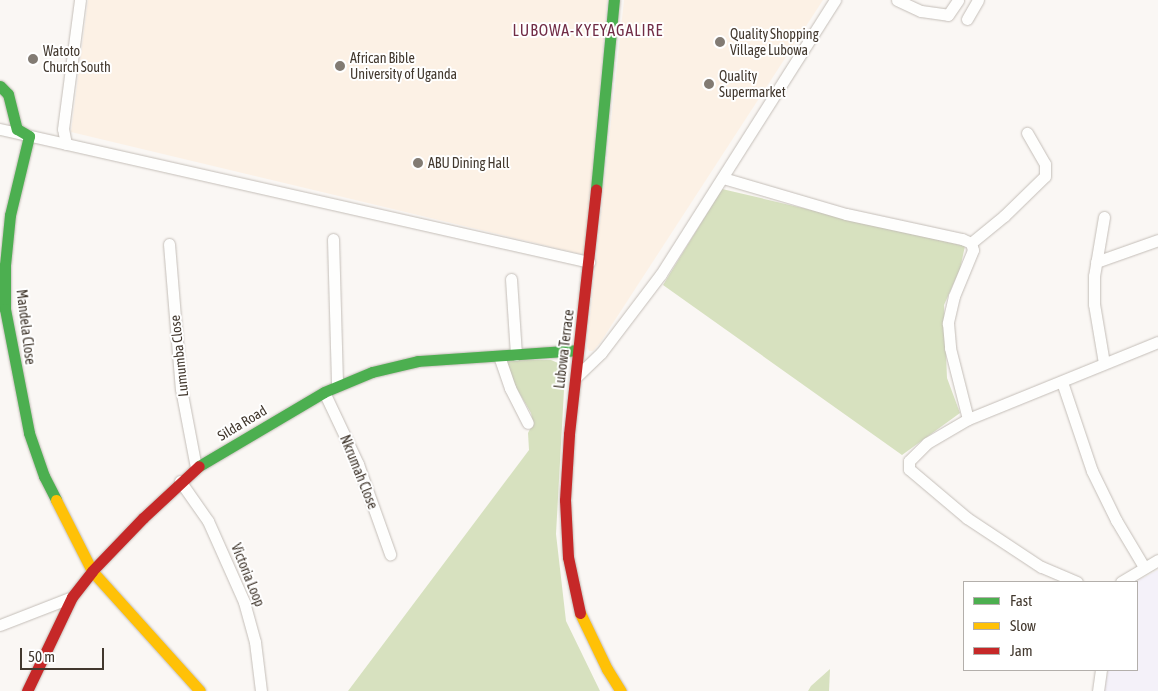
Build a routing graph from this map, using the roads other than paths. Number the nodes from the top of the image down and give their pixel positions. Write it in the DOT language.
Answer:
graph roads {
  1 [pos="80,0"];
  2 [pos="614,0"];
  3 [pos="835,0"];
  4 [pos="897,0"];
  5 [pos="958,0"];
  6 [pos="978,0"];
  7 [pos="967,19"];
  8 [pos="0,86"];
  9 [pos="0,129"];
  10 [pos="1027,134"];
  11 [pos="29,136"];
  12 [pos="66,144"];
  13 [pos="723,178"];
  14 [pos="1104,217"];
  15 [pos="333,239"];
  16 [pos="1158,240"];
  17 [pos="971,243"];
  18 [pos="170,244"];
  19 [pos="590,262"];
  20 [pos="1096,262"];
  21 [pos="510,279"];
  22 [pos="1158,342"];
  23 [pos="578,350"];
  24 [pos="516,354"];
  25 [pos="499,356"];
  26 [pos="1104,363"];
  27 [pos="576,377"];
  28 [pos="1062,382"];
  29 [pos="337,386"];
  30 [pos="324,392"];
  31 [pos="968,419"];
  32 [pos="528,423"];
  33 [pos="196,468"];
  34 [pos="180,481"];
  35 [pos="390,554"];
  36 [pos="1158,560"];
  37 [pos="1144,566"];
  38 [pos="92,571"];
  39 [pos="1075,581"];
  40 [pos="1122,581"];
  41 [pos="72,597"];
  42 [pos="0,626"];
  43 [pos="1101,671"];
  44 [pos="27,691"];
  45 [pos="200,691"];
  46 [pos="261,691"];
  47 [pos="621,691"];
  48 [pos="1098,691"];
  1 -- 12 [label="street"];
  2 -- 19 [label="street, Lubowa Terrace"];
  3 -- 13 [label="street"];
  4 -- 5 [label="street"];
  6 -- 7 [label="street"];
  8 -- 11 [label="street"];
  9 -- 11 [label="street"];
  10 -- 17 [label="street"];
  11 -- 12 [label="street"];
  11 -- 38 [label="street, Mandela Close"];
  12 -- 19 [label="street"];
  13 -- 17 [label="street"];
  13 -- 27 [label="street"];
  14 -- 20 [label="street"];
  15 -- 29 [label="street"];
  16 -- 20 [label="street"];
  17 -- 31 [label="street"];
  18 -- 33 [label="street, Lumumba Close"];
  19 -- 23 [label="street, Lubowa Terrace"];
  20 -- 26 [label="street"];
  21 -- 24 [label="street"];
  22 -- 26 [label="street"];
  23 -- 24 [label="street, Silda Road"];
  23 -- 27 [label="street, Lubowa Terrace"];
  24 -- 25 [label="street, Silda Road"];
  25 -- 29 [label="street, Silda Road"];
  25 -- 32 [label="street"];
  26 -- 28 [label="street"];
  27 -- 47 [label="street, Lubowa Terrace"];
  28 -- 31 [label="street"];
  28 -- 37 [label="street"];
  29 -- 30 [label="street, Silda Road"];
  30 -- 33 [label="street, Silda Road"];
  30 -- 35 [label="street, Nkrumah Close"];
  31 -- 39 [label="street"];
  33 -- 34 [label="street, Silda Road"];
  34 -- 38 [label="street, Silda Road"];
  34 -- 46 [label="street, Victoria Loop"];
  36 -- 37 [label="street"];
  37 -- 40 [label="street"];
  38 -- 41 [label="street, Silda Road"];
  38 -- 45 [label="street"];
  41 -- 42 [label="street"];
  41 -- 44 [label="street, Silda Road"];
  43 -- 48 [label="street"];
}
